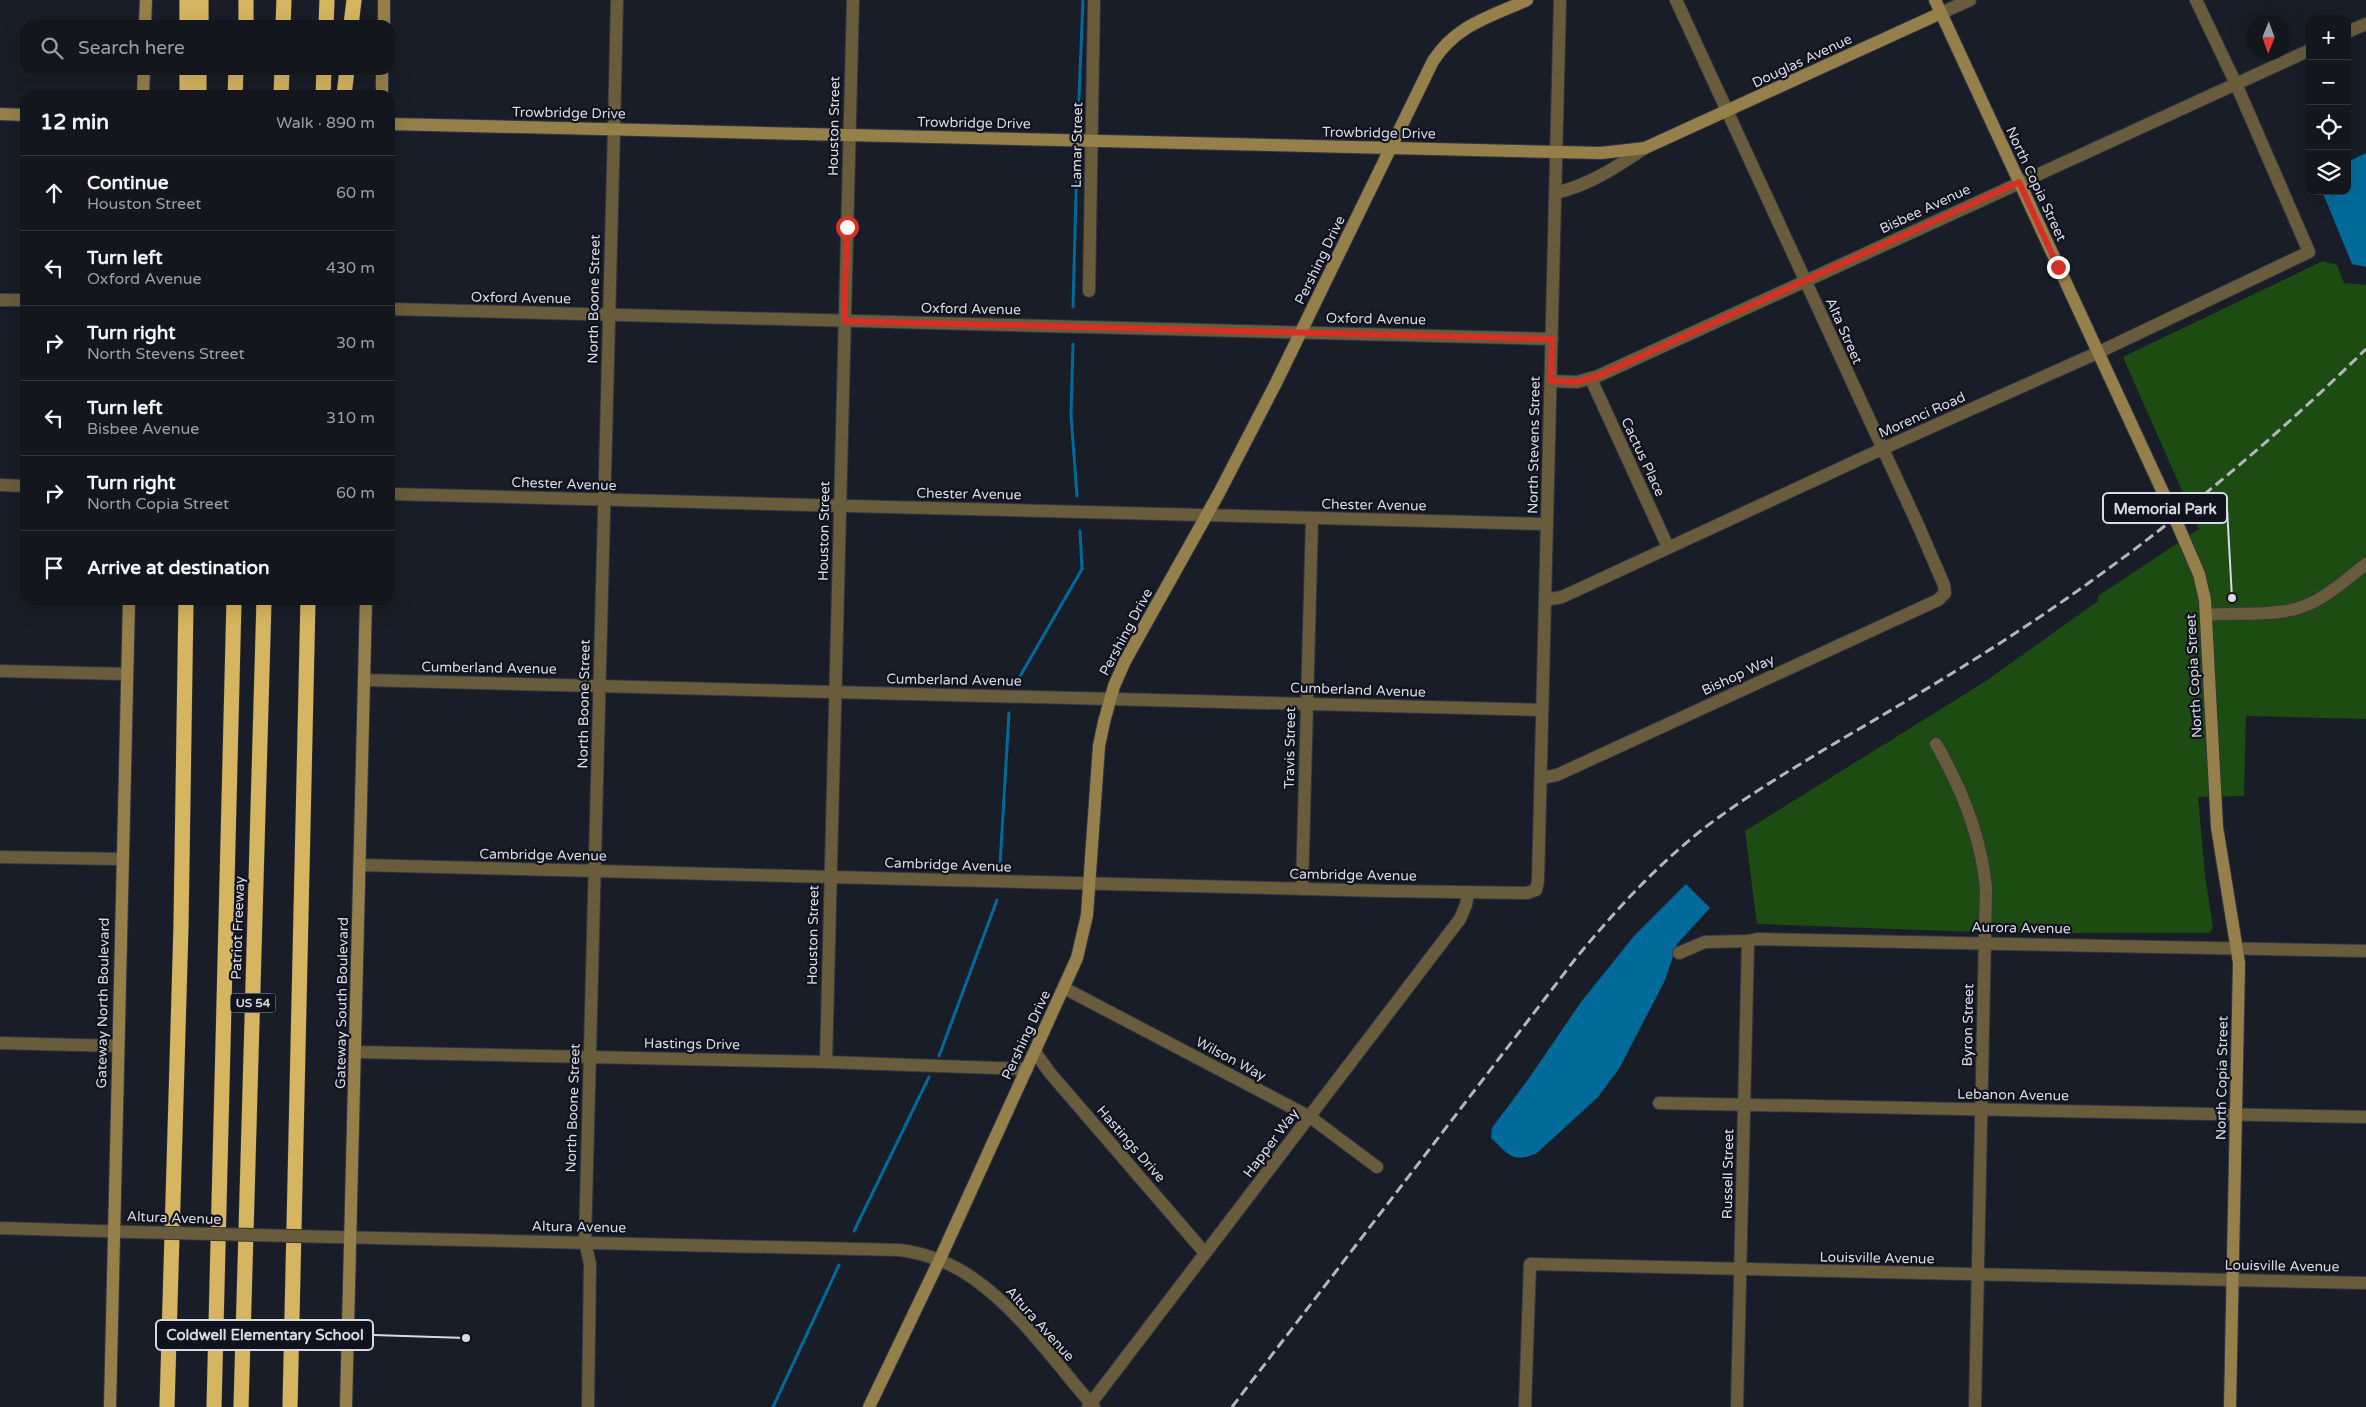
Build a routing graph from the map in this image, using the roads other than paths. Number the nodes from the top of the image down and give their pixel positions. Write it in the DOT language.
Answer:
graph roads {
  1 [pos="146,0"];
  2 [pos="187,0"];
  3 [pos="202,0"];
  4 [pos="284,0"];
  5 [pos="326,0"];
  6 [pos="354,0"];
  7 [pos="384,0"];
  8 [pos="617,0"];
  9 [pos="853,0"];
  10 [pos="1094,0"];
  11 [pos="1527,0"];
  12 [pos="1560,0"];
  13 [pos="1676,0"];
  14 [pos="1935,0"];
  15 [pos="1970,0"];
  16 [pos="2196,0"];
  17 [pos="246,2"];
  18 [pos="1941,13"];
  19 [pos="145,20"];
  20 [pos="187,20"];
  21 [pos="201,20"];
  22 [pos="241,20"];
  23 [pos="246,20"];
  24 [pos="283,20"];
  25 [pos="326,20"];
  26 [pos="352,20"];
  27 [pos="384,20"];
  28 [pos="2366,24"];
  29 [pos="2351,30"];
  30 [pos="2306,52"];
  31 [pos="144,75"];
  32 [pos="187,75"];
  33 [pos="200,75"];
  34 [pos="236,75"];
  35 [pos="245,75"];
  36 [pos="282,75"];
  37 [pos="324,75"];
  38 [pos="346,75"];
  39 [pos="382,75"];
  40 [pos="2236,84"];
  41 [pos="143,90"];
  42 [pos="187,90"];
  43 [pos="199,90"];
  44 [pos="235,90"];
  45 [pos="244,90"];
  46 [pos="281,90"];
  47 [pos="323,90"];
  48 [pos="345,90"];
  49 [pos="382,90"];
  50 [pos="1728,111"];
  51 [pos="0,114"];
  52 [pos="20,115"];
  53 [pos="395,124"];
  54 [pos="614,129"];
  55 [pos="849,135"];
  56 [pos="1092,141"];
  57 [pos="1391,148"];
  58 [pos="1645,148"];
  59 [pos="1556,152"];
  60 [pos="2019,182"];
  61 [pos="1556,193"];
  62 [pos="1805,281"];
  63 [pos="1090,291"];
  64 [pos="0,300"];
  65 [pos="20,300"];
  66 [pos="395,309"];
  67 [pos="609,315"];
  68 [pos="844,321"];
  69 [pos="1301,332"];
  70 [pos="1552,339"];
  71 [pos="2097,353"];
  72 [pos="1591,379"];
  73 [pos="1551,381"];
  74 [pos="1882,449"];
  75 [pos="0,485"];
  76 [pos="20,486"];
  77 [pos="395,494"];
  78 [pos="604,500"];
  79 [pos="840,506"];
  80 [pos="1207,515"];
  81 [pos="1312,519"];
  82 [pos="1547,524"];
  83 [pos="1668,547"];
  84 [pos="2366,564"];
  85 [pos="1945,593"];
  86 [pos="1545,600"];
  87 [pos="128,605"];
  88 [pos="186,605"];
  89 [pos="234,605"];
  90 [pos="264,605"];
  91 [pos="308,605"];
  92 [pos="366,605"];
  93 [pos="2207,615"];
  94 [pos="0,671"];
  95 [pos="127,674"];
  96 [pos="364,680"];
  97 [pos="599,686"];
  98 [pos="835,692"];
  99 [pos="1110,699"];
  100 [pos="1306,704"];
  101 [pos="1542,710"];
  102 [pos="1936,744"];
  103 [pos="1541,778"];
  104 [pos="0,857"];
  105 [pos="122,860"];
  106 [pos="360,865"];
  107 [pos="594,871"];
  108 [pos="830,877"];
  109 [pos="1091,884"];
  110 [pos="1302,889"];
  111 [pos="1536,890"];
  112 [pos="1468,892"];
  113 [pos="1748,941"];
  114 [pos="1985,942"];
  115 [pos="2238,948"];
  116 [pos="2366,951"];
  117 [pos="1679,953"];
  118 [pos="1064,988"];
  119 [pos="0,1043"];
  120 [pos="117,1046"];
  121 [pos="356,1052"];
  122 [pos="1035,1052"];
  123 [pos="590,1057"];
  124 [pos="826,1062"];
  125 [pos="1027,1069"];
  126 [pos="1658,1103"];
  127 [pos="1745,1104"];
  128 [pos="1982,1110"];
  129 [pos="2237,1114"];
  130 [pos="1310,1117"];
  131 [pos="2366,1117"];
  132 [pos="1377,1167"];
  133 [pos="0,1228"];
  134 [pos="115,1231"];
  135 [pos="351,1237"];
  136 [pos="585,1242"];
  137 [pos="1205,1254"];
  138 [pos="939,1261"];
  139 [pos="1740,1270"];
  140 [pos="1978,1275"];
  141 [pos="2233,1280"];
  142 [pos="2366,1283"];
  143 [pos="1091,1406"];
  144 [pos="110,1407"];
  145 [pos="168,1407"];
  146 [pos="214,1407"];
  147 [pos="241,1407"];
  148 [pos="290,1407"];
  149 [pos="346,1407"];
  150 [pos="588,1407"];
  151 [pos="869,1407"];
  152 [pos="1526,1407"];
  153 [pos="1737,1407"];
  154 [pos="1975,1407"];
  155 [pos="2230,1407"];
  1 -- 19 [label="main road"];
  2 -- 20 [label="highway"];
  3 -- 21 [label="highway"];
  4 -- 24 [label="highway"];
  5 -- 25 [label="highway"];
  6 -- 26 [label="highway"];
  7 -- 27 [label="main road"];
  8 -- 54 [label="street, North Boone Street"];
  9 -- 55 [label="street, Houston Street"];
  10 -- 56 [label="street, Lamar Street"];
  11 -- 57 [label="main road, Pershing Drive"];
  12 -- 59 [label="street, North Stevens Street"];
  13 -- 50 [label="street, Alta Street"];
  14 -- 18 [label="main road, North Copia Street"];
  15 -- 18 [label="street, Douglas Avenue"];
  16 -- 40 [label="street"];
  17 -- 22 [label="highway"];
  17 -- 23 [label="highway"];
  18 -- 50 [label="main road, Douglas Avenue"];
  18 -- 60 [label="main road, North Copia Street"];
  28 -- 29 [label="street"];
  30 -- 40 [label="street, Bisbee Avenue"];
  31 -- 41 [label="main road"];
  32 -- 42 [label="highway"];
  33 -- 43 [label="highway"];
  34 -- 44 [label="highway"];
  35 -- 45 [label="highway"];
  36 -- 46 [label="highway"];
  37 -- 47 [label="highway"];
  38 -- 48 [label="highway"];
  39 -- 49 [label="main road"];
  40 -- 60 [label="street, Bisbee Avenue"];
  40 -- 71 [label="street, Morenci Road"];
  50 -- 58 [label="main road, Douglas Avenue"];
  50 -- 62 [label="street, Alta Street"];
  51 -- 52 [label="main road"];
  53 -- 54 [label="main road, Trowbridge Drive"];
  54 -- 55 [label="main road, Trowbridge Drive"];
  54 -- 67 [label="street, North Boone Street"];
  55 -- 56 [label="main road, Trowbridge Drive"];
  55 -- 68 [label="street, Houston Street"];
  56 -- 57 [label="main road, Trowbridge Drive"];
  56 -- 63 [label="street, Lamar Street"];
  57 -- 59 [label="main road, Trowbridge Drive"];
  57 -- 69 [label="main road, Pershing Drive"];
  58 -- 59 [label="main road, Douglas Avenue"];
  58 -- 61 [label="street, Douglas Avenue"];
  59 -- 61 [label="street, North Stevens Street"];
  60 -- 62 [label="street, Bisbee Avenue"];
  60 -- 71 [label="main road, North Copia Street"];
  61 -- 70 [label="street, North Stevens Street"];
  62 -- 72 [label="street, Bisbee Avenue"];
  62 -- 74 [label="street, Alta Street"];
  64 -- 65 [label="street"];
  66 -- 67 [label="street, Oxford Avenue"];
  67 -- 68 [label="street, Oxford Avenue"];
  67 -- 78 [label="street, North Boone Street"];
  68 -- 69 [label="street, Oxford Avenue"];
  68 -- 79 [label="street, Houston Street"];
  69 -- 70 [label="street, Oxford Avenue"];
  69 -- 80 [label="main road, Pershing Drive"];
  70 -- 73 [label="street, North Stevens Street"];
  71 -- 74 [label="street, Morenci Road"];
  71 -- 93 [label="main road, North Copia Street"];
  72 -- 73 [label="street, Bisbee Avenue"];
  72 -- 83 [label="street, Cactus Place"];
  73 -- 82 [label="street, North Stevens Street"];
  74 -- 83 [label="street, Morenci Road"];
  74 -- 85 [label="street, Alta Street"];
  75 -- 76 [label="street"];
  77 -- 78 [label="street, Chester Avenue"];
  78 -- 79 [label="street, Chester Avenue"];
  78 -- 97 [label="street, North Boone Street"];
  79 -- 80 [label="street, Chester Avenue"];
  79 -- 98 [label="street, Houston Street"];
  80 -- 81 [label="street, Chester Avenue"];
  80 -- 99 [label="main road, Pershing Drive"];
  81 -- 82 [label="street, Chester Avenue"];
  81 -- 100 [label="street, Travis Street"];
  82 -- 86 [label="street, North Stevens Street"];
  83 -- 86 [label="street, Morenci Road"];
  84 -- 93 [label="street"];
  85 -- 103 [label="street, Bishop Way"];
  86 -- 101 [label="street, North Stevens Street"];
  87 -- 95 [label="main road, Gateway North Boulevard"];
  88 -- 145 [label="highway"];
  89 -- 146 [label="highway, Patriot Freeway / US 54"];
  90 -- 147 [label="highway, Patriot Freeway / US 54"];
  91 -- 148 [label="highway"];
  92 -- 96 [label="main road, Gateway South Boulevard"];
  93 -- 115 [label="main road, North Copia Street"];
  94 -- 95 [label="street"];
  95 -- 105 [label="main road, Gateway North Boulevard"];
  96 -- 97 [label="street, Cumberland Avenue"];
  96 -- 106 [label="main road, Gateway South Boulevard"];
  97 -- 98 [label="street, Cumberland Avenue"];
  97 -- 107 [label="street, North Boone Street"];
  98 -- 99 [label="street, Cumberland Avenue"];
  98 -- 108 [label="street, Houston Street"];
  99 -- 100 [label="street, Cumberland Avenue"];
  99 -- 109 [label="main road, Pershing Drive"];
  100 -- 101 [label="street, Cumberland Avenue"];
  100 -- 110 [label="street, Travis Street"];
  101 -- 103 [label="street, North Stevens Street"];
  102 -- 114 [label="street, Byron Street"];
  103 -- 111 [label="street, North Stevens Street"];
  104 -- 105 [label="street"];
  105 -- 120 [label="main road, Gateway North Boulevard"];
  106 -- 107 [label="street, Cambridge Avenue"];
  106 -- 121 [label="main road, Gateway South Boulevard"];
  107 -- 108 [label="street, Cambridge Avenue"];
  107 -- 123 [label="street, North Boone Street"];
  108 -- 109 [label="street, Cambridge Avenue"];
  108 -- 124 [label="street, Houston Street"];
  109 -- 110 [label="street, Cambridge Avenue"];
  109 -- 118 [label="main road, Pershing Drive"];
  110 -- 112 [label="street, Cambridge Avenue"];
  111 -- 112 [label="street, Cambridge Avenue"];
  112 -- 130 [label="street, Happer Way"];
  113 -- 114 [label="street, Aurora Avenue"];
  113 -- 117 [label="street, Aurora Avenue"];
  113 -- 127 [label="street, Russell Street"];
  114 -- 115 [label="street, Aurora Avenue"];
  114 -- 128 [label="street, Byron Street"];
  115 -- 116 [label="street, Aurora Avenue"];
  115 -- 129 [label="main road, North Copia Street"];
  118 -- 122 [label="main road, Pershing Drive"];
  118 -- 130 [label="street, Wilson Way"];
  119 -- 120 [label="street"];
  120 -- 134 [label="main road, Gateway North Boulevard"];
  121 -- 123 [label="street, Hastings Drive"];
  121 -- 135 [label="main road, Gateway South Boulevard"];
  122 -- 125 [label="main road, Pershing Drive"];
  122 -- 137 [label="street, Hastings Drive"];
  123 -- 124 [label="street, Hastings Drive"];
  123 -- 136 [label="street, North Boone Street"];
  124 -- 125 [label="street, Hastings Drive"];
  125 -- 138 [label="main road, Pershing Drive"];
  126 -- 127 [label="street, Lebanon Avenue"];
  127 -- 128 [label="street, Lebanon Avenue"];
  127 -- 139 [label="street, Russell Street"];
  128 -- 129 [label="street, Lebanon Avenue"];
  128 -- 140 [label="street, Byron Street"];
  129 -- 131 [label="street, Lebanon Avenue"];
  129 -- 141 [label="main road, North Copia Street"];
  130 -- 132 [label="street, Wilson Way"];
  130 -- 137 [label="street, Happer Way"];
  133 -- 134 [label="street, Altura Avenue"];
  134 -- 135 [label="street, Altura Avenue, bridge"];
  134 -- 144 [label="main road, Gateway North Boulevard"];
  135 -- 136 [label="street, Altura Avenue"];
  135 -- 149 [label="main road, Gateway South Boulevard"];
  136 -- 138 [label="street, Altura Avenue"];
  136 -- 150 [label="street, North Boone Street"];
  137 -- 143 [label="street, Happer Way"];
  138 -- 143 [label="street, Altura Avenue"];
  138 -- 151 [label="main road, Pershing Drive"];
  139 -- 140 [label="street, Louisville Avenue"];
  139 -- 152 [label="street, Louisville Avenue"];
  139 -- 153 [label="street, Russell Street"];
  140 -- 141 [label="street, Louisville Avenue"];
  140 -- 154 [label="street, Byron Street"];
  141 -- 142 [label="street, Louisville Avenue"];
  141 -- 155 [label="main road, North Copia Street"];
}
